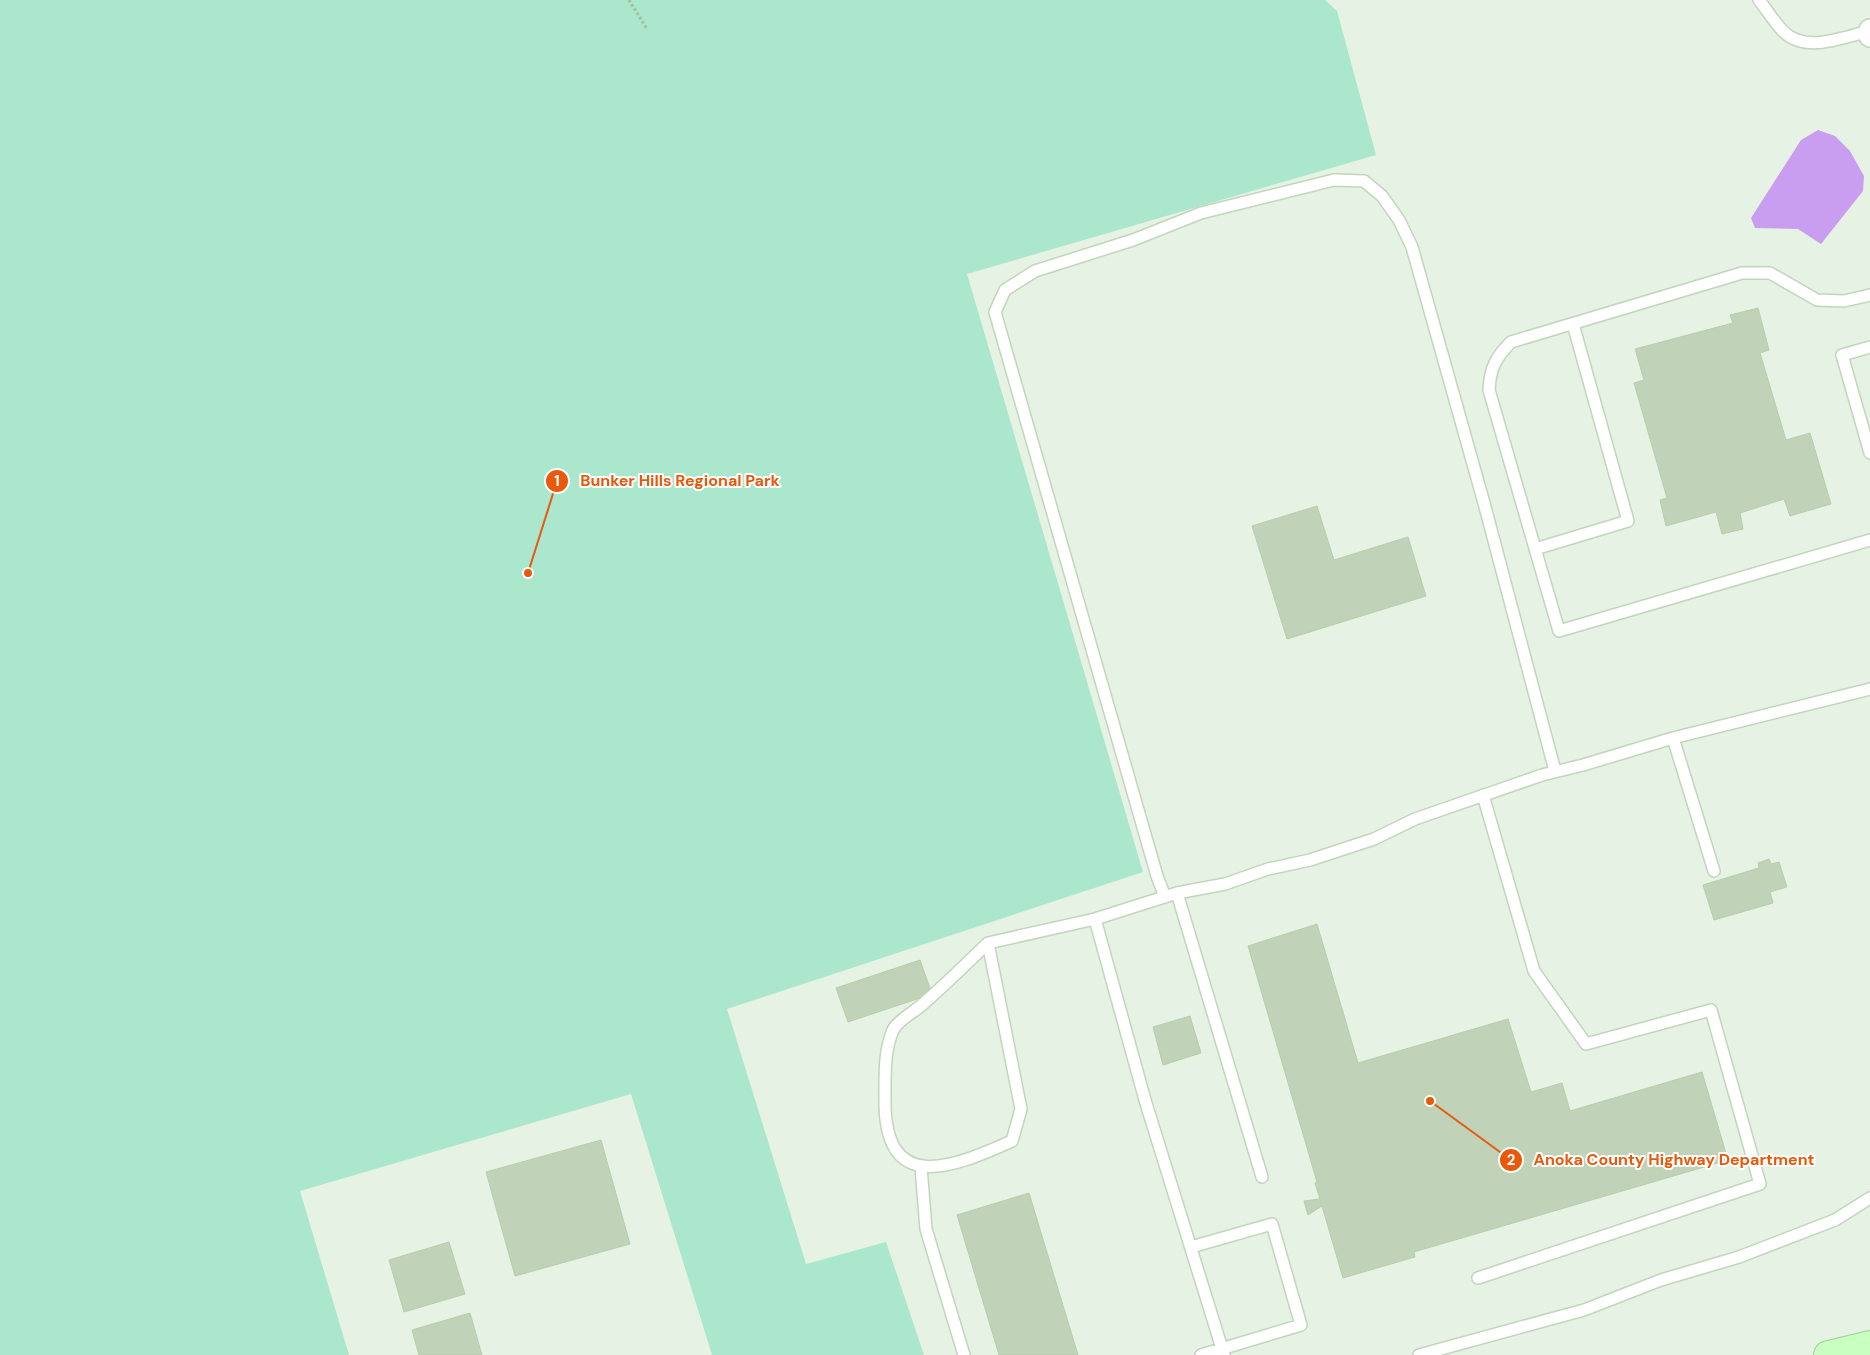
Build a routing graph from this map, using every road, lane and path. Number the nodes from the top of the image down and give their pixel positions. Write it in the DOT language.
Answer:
graph roads {
  1 [pos="629,0"];
  2 [pos="1759,0"];
  3 [pos="647,29"];
  4 [pos="1870,32"];
  5 [pos="1870,295"];
  6 [pos="1572,324"];
  7 [pos="1870,347"];
  8 [pos="1870,453"];
  9 [pos="1870,540"];
  10 [pos="1536,549"];
  11 [pos="1870,689"];
  12 [pos="1673,738"];
  13 [pos="1555,771"];
  14 [pos="1483,795"];
  15 [pos="1714,871"];
  16 [pos="1178,893"];
  17 [pos="1165,897"];
  18 [pos="1094,919"];
  19 [pos="988,943"];
  20 [pos="921,1167"];
  21 [pos="1262,1177"];
  22 [pos="1870,1198"];
  23 [pos="1191,1248"];
  24 [pos="1478,1278"];
  25 [pos="1870,1345"];
  26 [pos="1223,1352"];
  27 [pos="964,1355"];
  28 [pos="1201,1355"];
  29 [pos="1419,1355"];
  30 [pos="1828,1355"];
  1 -- 3 [label="path"];
  2 -- 4 [label="lane"];
  5 -- 6 [label="lane"];
  6 -- 10 [label="lane"];
  6 -- 10 [label="lane"];
  7 -- 8 [label="lane"];
  9 -- 10 [label="lane"];
  11 -- 12 [label="lane"];
  12 -- 13 [label="lane"];
  12 -- 15 [label="lane"];
  13 -- 14 [label="lane"];
  13 -- 17 [label="lane"];
  14 -- 16 [label="lane"];
  14 -- 24 [label="lane"];
  16 -- 17 [label="lane"];
  16 -- 21 [label="lane"];
  17 -- 18 [label="lane"];
  18 -- 19 [label="lane"];
  18 -- 23 [label="lane"];
  19 -- 20 [label="lane"];
  19 -- 20 [label="lane"];
  20 -- 27 [label="lane"];
  22 -- 29 [label="lane"];
  23 -- 26 [label="lane"];
  23 -- 26 [label="lane"];
  25 -- 30 [label="main road"];
  26 -- 28 [label="lane"];
}
